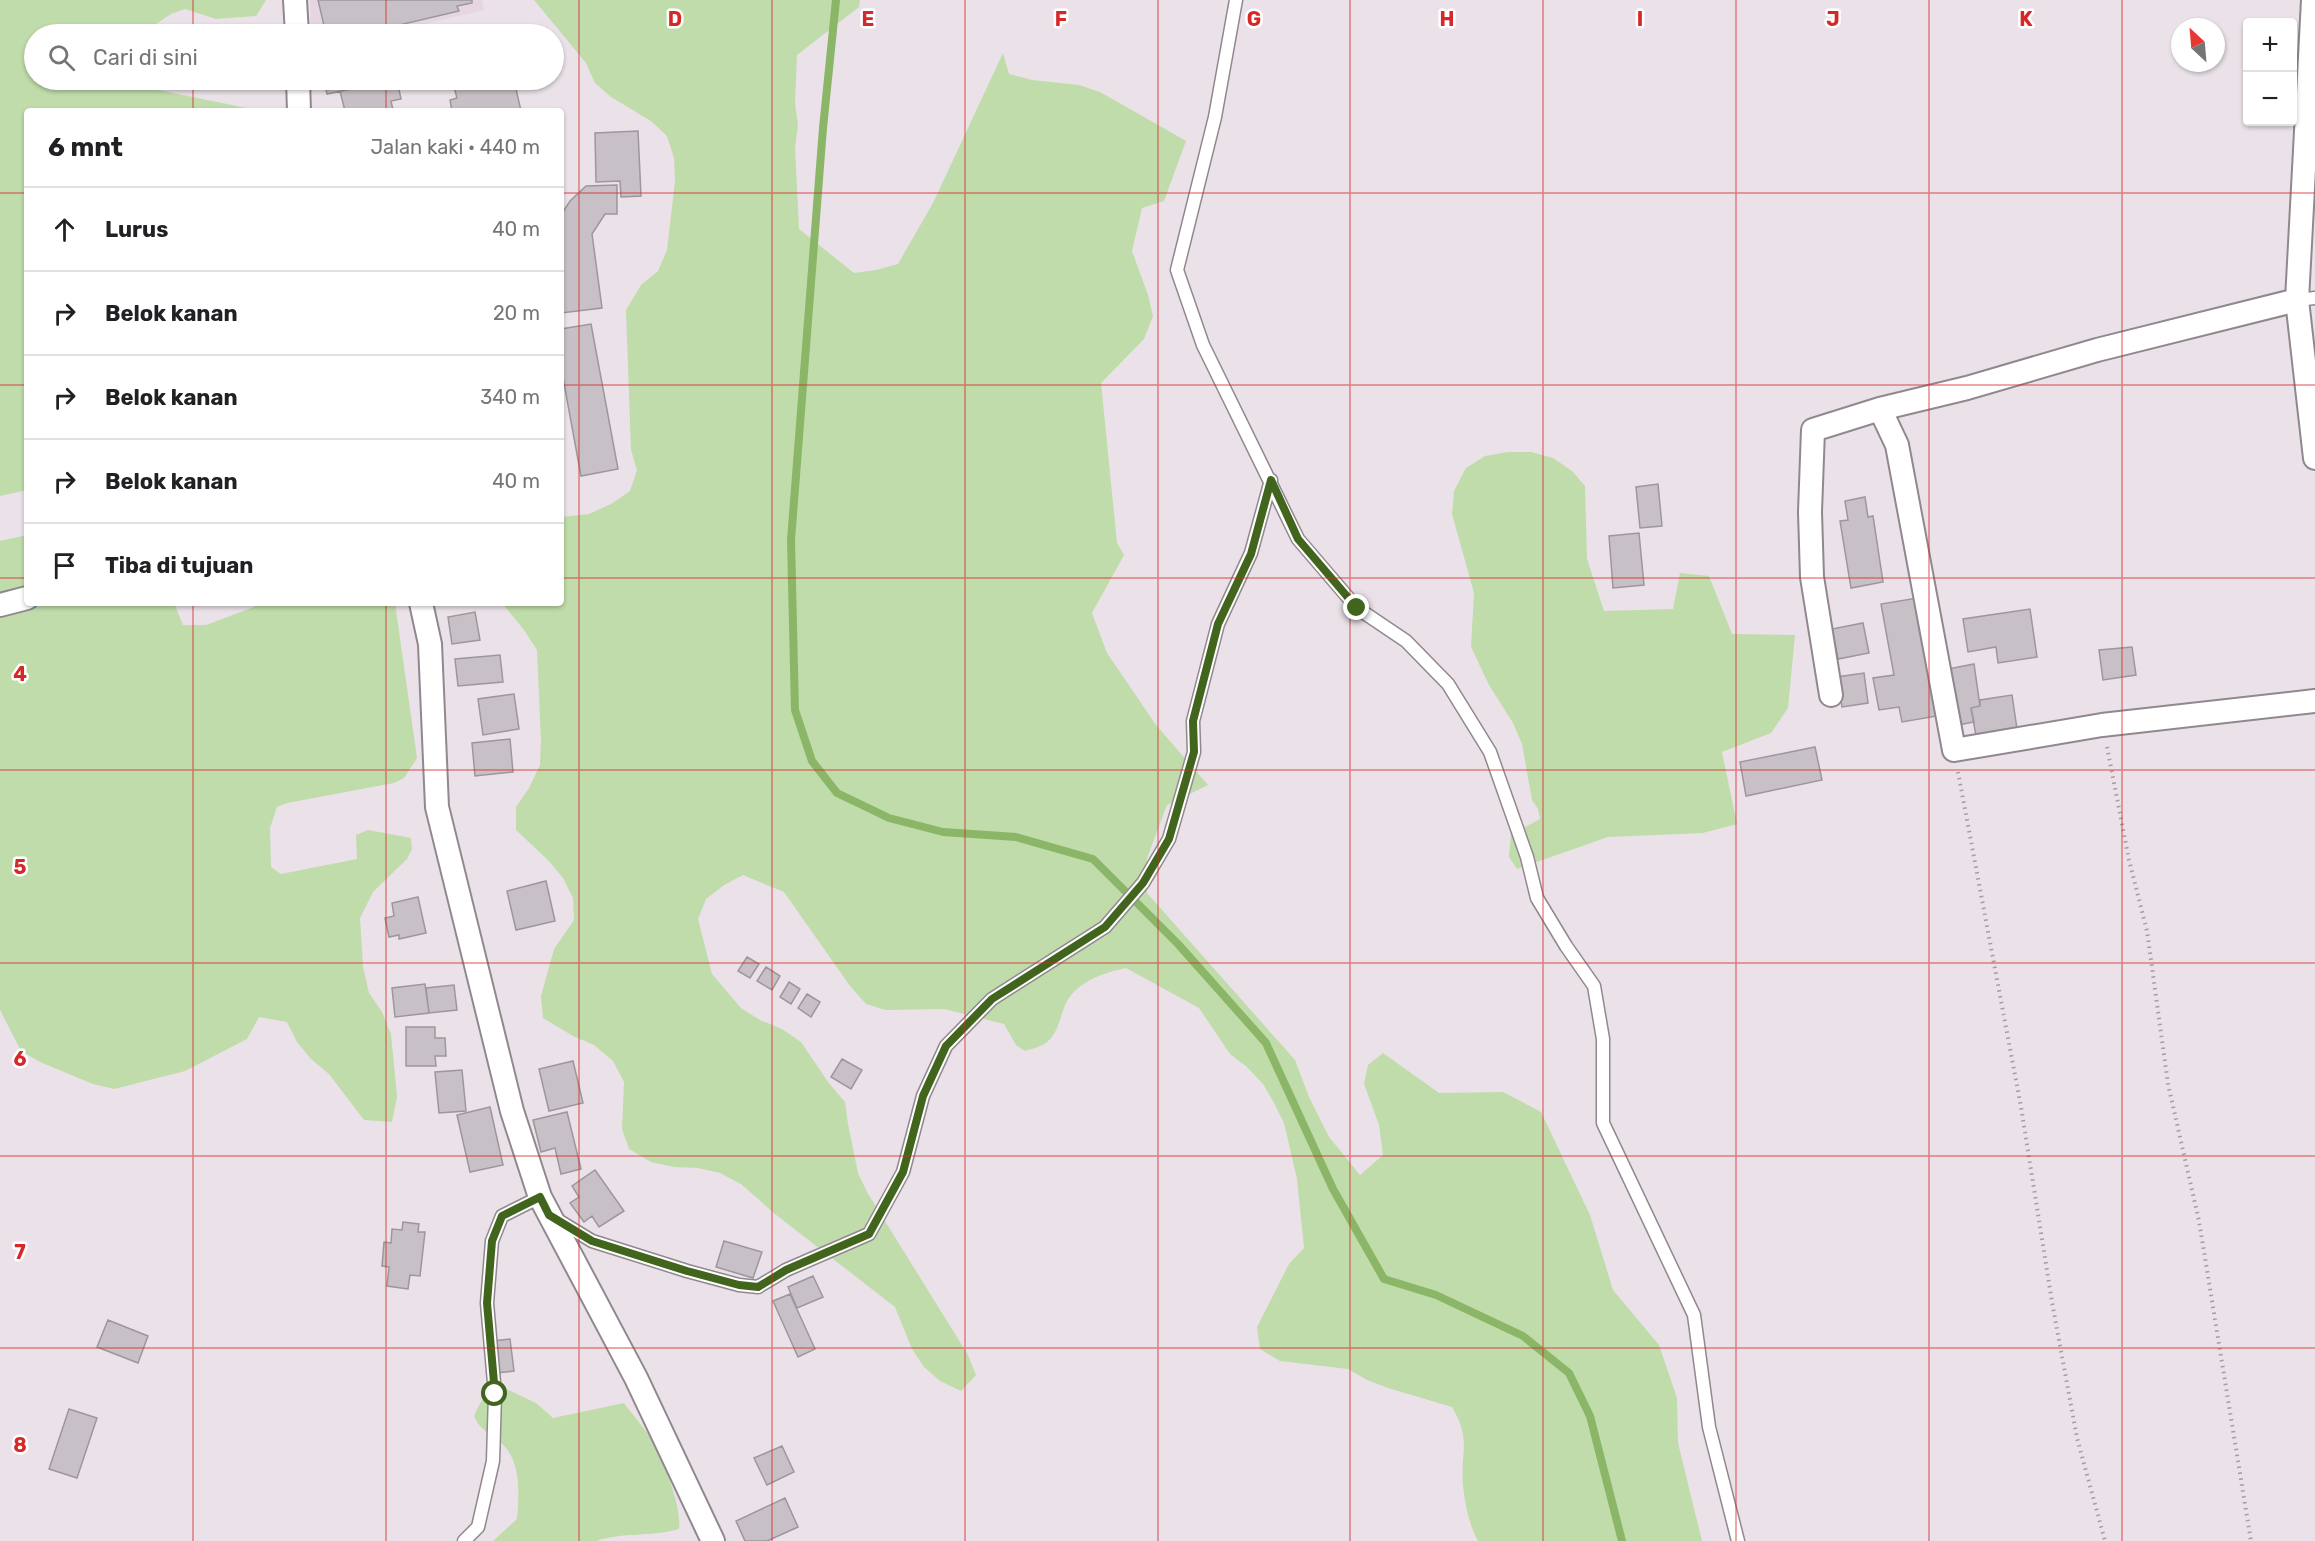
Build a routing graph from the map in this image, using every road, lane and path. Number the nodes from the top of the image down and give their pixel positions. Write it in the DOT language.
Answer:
graph roads {
  1 [pos="296,0"];
  2 [pos="1236,0"];
  3 [pos="2313,0"];
  4 [pos="297,24"];
  5 [pos="299,90"];
  6 [pos="300,108"];
  7 [pos="2306,299"];
  8 [pos="1880,409"];
  9 [pos="2315,458"];
  10 [pos="1271,480"];
  11 [pos="24,599"];
  12 [pos="0,605"];
  13 [pos="422,606"];
  14 [pos="1831,695"];
  15 [pos="2315,701"];
  16 [pos="2102,725"];
  17 [pos="1954,750"];
  18 [pos="545,1206"];
  19 [pos="464,1541"];
  20 [pos="713,1541"];
  21 [pos="1738,1541"];
  22 [pos="2105,1541"];
  23 [pos="2251,1541"];
  1 -- 4 [label="street"];
  2 -- 10 [label="lane"];
  3 -- 7 [label="street"];
  5 -- 6 [label="street"];
  7 -- 8 [label="street"];
  7 -- 9 [label="street"];
  8 -- 14 [label="street"];
  8 -- 17 [label="street"];
  10 -- 18 [label="lane"];
  10 -- 21 [label="lane"];
  11 -- 12 [label="street"];
  13 -- 18 [label="street"];
  15 -- 16 [label="street"];
  16 -- 17 [label="street"];
  16 -- 23 [label="path"];
  17 -- 22 [label="path"];
  18 -- 19 [label="lane"];
  18 -- 20 [label="street"];
}
